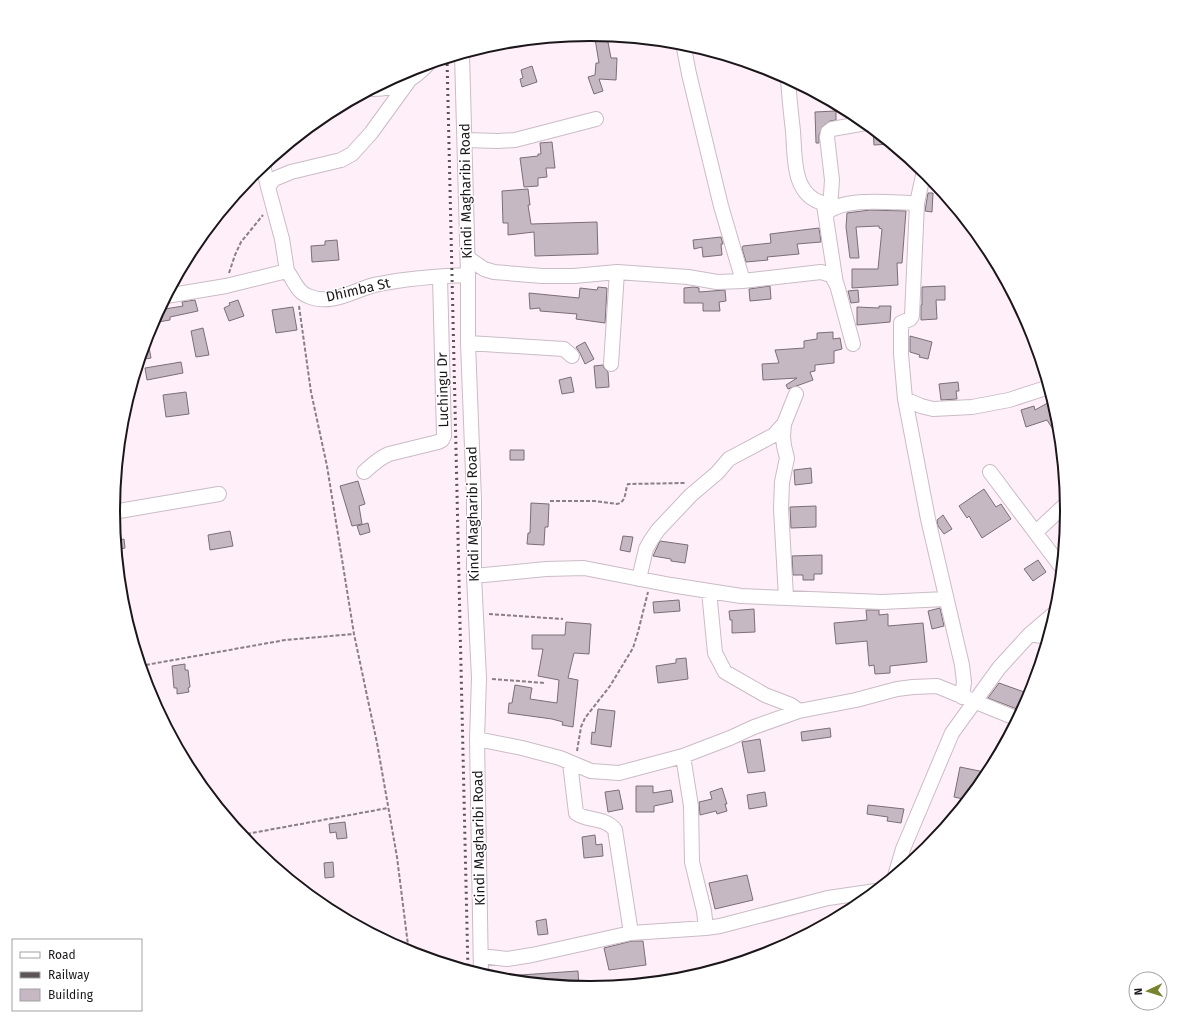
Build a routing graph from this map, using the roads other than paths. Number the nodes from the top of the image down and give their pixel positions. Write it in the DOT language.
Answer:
graph roads {
  1 [pos="684,51"];
  2 [pos="462,59"];
  3 [pos="416,75"];
  4 [pos="408,82"];
  5 [pos="789,86"];
  6 [pos="387,88"];
  7 [pos="596,119"];
  8 [pos="857,125"];
  9 [pos="465,140"];
  10 [pos="265,172"];
  11 [pos="923,179"];
  12 [pos="268,187"];
  13 [pos="918,203"];
  14 [pos="828,211"];
  15 [pos="468,258"];
  16 [pos="287,271"];
  17 [pos="617,272"];
  18 [pos="468,275"];
  19 [pos="440,277"];
  20 [pos="743,281"];
  21 [pos="836,284"];
  22 [pos="172,295"];
  23 [pos="468,343"];
  24 [pos="853,344"];
  25 [pos="572,356"];
  26 [pos="611,364"];
  27 [pos="1044,389"];
  28 [pos="796,394"];
  29 [pos="905,398"];
  30 [pos="784,424"];
  31 [pos="364,472"];
  32 [pos="990,472"];
  33 [pos="219,494"];
  34 [pos="1060,510"];
  35 [pos="120,511"];
  36 [pos="1036,532"];
  37 [pos="1057,561"];
  38 [pos="474,576"];
  39 [pos="645,580"];
  40 [pos="709,591"];
  41 [pos="786,597"];
  42 [pos="946,599"];
  43 [pos="1047,619"];
  44 [pos="1030,634"];
  45 [pos="1043,636"];
  46 [pos="968,699"];
  47 [pos="799,711"];
  48 [pos="1013,717"];
  49 [pos="477,739"];
  50 [pos="683,756"];
  51 [pos="572,763"];
  52 [pos="898,867"];
  53 [pos="866,893"];
  54 [pos="706,928"];
  55 [pos="631,933"];
  56 [pos="479,968"];
  1 -- 20 [label="street"];
  2 -- 9 [label="street, Kindi Magharibi Road"];
  3 -- 4 [label="street"];
  4 -- 6 [label="street"];
  4 -- 12 [label="street"];
  5 -- 14 [label="street"];
  7 -- 9 [label="street"];
  8 -- 14 [label="street"];
  9 -- 15 [label="street, Kindi Magharibi Road"];
  10 -- 12 [label="street"];
  11 -- 13 [label="street"];
  12 -- 16 [label="street"];
  13 -- 14 [label="street"];
  13 -- 29 [label="street"];
  14 -- 21 [label="street"];
  15 -- 17 [label="street"];
  15 -- 18 [label="street, Kindi Magharibi Road"];
  16 -- 19 [label="street, Dhimba St"];
  16 -- 22 [label="street"];
  17 -- 20 [label="street"];
  17 -- 26 [label="street"];
  18 -- 19 [label="street, Dhimba St"];
  18 -- 23 [label="street, Kindi Magharibi Road"];
  19 -- 31 [label="street, Luchingu Dr"];
  20 -- 21 [label="street"];
  21 -- 24 [label="street"];
  23 -- 25 [label="street"];
  23 -- 38 [label="street, Kindi Magharibi Road"];
  27 -- 29 [label="street"];
  28 -- 30 [label="street"];
  29 -- 42 [label="street"];
  30 -- 39 [label="street"];
  30 -- 41 [label="street"];
  32 -- 36 [label="street"];
  33 -- 35 [label="street"];
  34 -- 36 [label="street"];
  36 -- 37 [label="street"];
  38 -- 39 [label="street"];
  38 -- 49 [label="street, Kindi Magharibi Road"];
  39 -- 40 [label="street"];
  40 -- 41 [label="street"];
  40 -- 47 [label="street"];
  41 -- 42 [label="street"];
  42 -- 46 [label="street"];
  43 -- 44 [label="street"];
  44 -- 45 [label="street"];
  44 -- 46 [label="street"];
  46 -- 47 [label="street"];
  46 -- 48 [label="street"];
  46 -- 52 [label="street"];
  47 -- 50 [label="street"];
  49 -- 51 [label="street"];
  49 -- 56 [label="street, Kindi Magharibi Road"];
  50 -- 51 [label="street"];
  50 -- 54 [label="street"];
  51 -- 55 [label="street"];
  53 -- 54 [label="street"];
  54 -- 55 [label="street"];
  55 -- 56 [label="street"];
}
